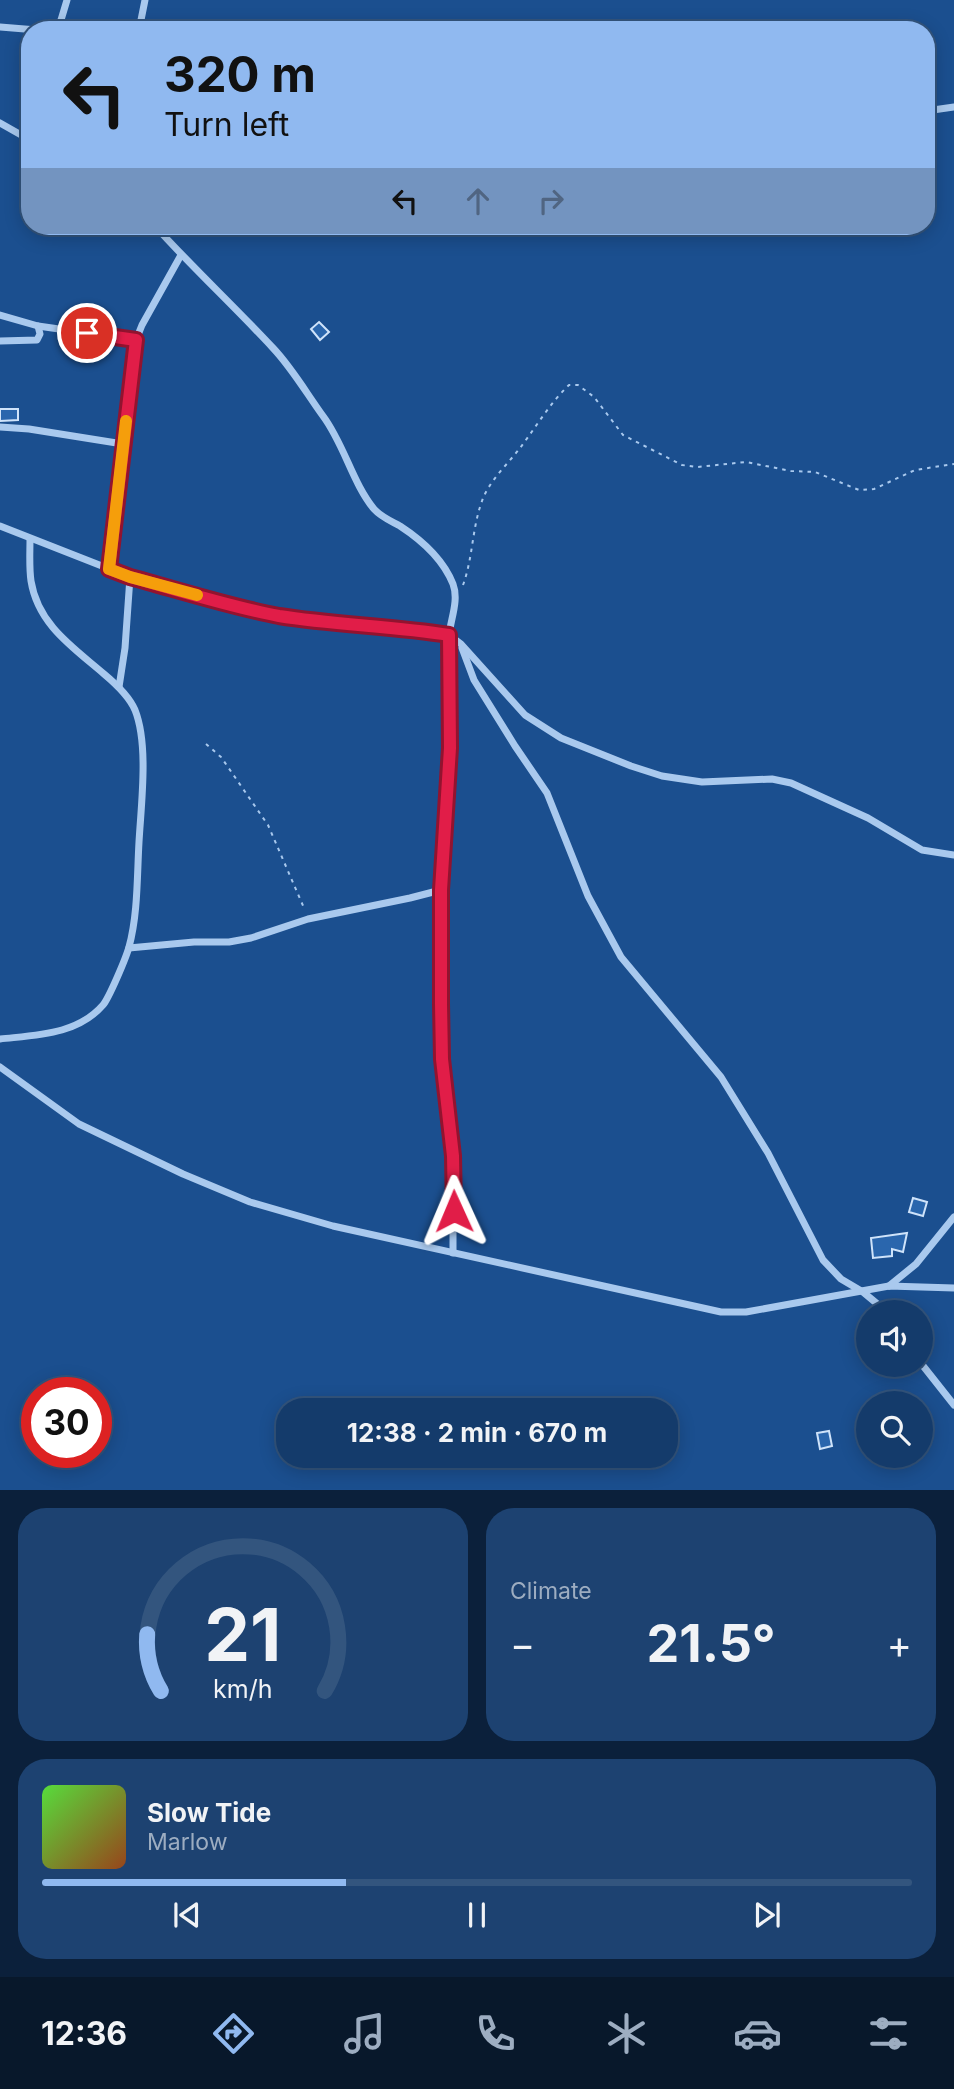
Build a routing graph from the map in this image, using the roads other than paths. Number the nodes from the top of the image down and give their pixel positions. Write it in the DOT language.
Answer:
graph roads {
  1 [pos="67,0"];
  2 [pos="145,0"];
  3 [pos="60,21"];
  4 [pos="141,21"];
  5 [pos="0,27"];
  6 [pos="21,29"];
  7 [pos="954,107"];
  8 [pos="935,110"];
  9 [pos="0,123"];
  10 [pos="21,135"];
  11 [pos="163,235"];
  12 [pos="181,255"];
  13 [pos="0,315"];
  14 [pos="38,326"];
  15 [pos="136,340"];
  16 [pos="0,341"];
  17 [pos="0,427"];
  18 [pos="123,444"];
  19 [pos="0,526"];
  20 [pos="30,539"];
  21 [pos="109,569"];
  22 [pos="130,577"];
  23 [pos="449,635"];
  24 [pos="461,644"];
  25 [pos="119,687"];
  26 [pos="954,855"];
  27 [pos="441,890"];
  28 [pos="129,948"];
  29 [pos="0,1039"];
  30 [pos="0,1067"];
  31 [pos="954,1217"];
  32 [pos="453,1253"];
  33 [pos="889,1286"];
  34 [pos="954,1288"];
  35 [pos="863,1292"];
  36 [pos="873,1300"];
  37 [pos="932,1377"];
  38 [pos="954,1405"];
  1 -- 3 [label="street"];
  2 -- 4 [label="street"];
  5 -- 6 [label="street"];
  7 -- 8 [label="street"];
  9 -- 10 [label="street"];
  11 -- 12 [label="street"];
  12 -- 15 [label="street"];
  12 -- 23 [label="street"];
  13 -- 14 [label="street"];
  14 -- 15 [label="street"];
  14 -- 16 [label="street"];
  15 -- 18 [label="street"];
  17 -- 18 [label="street"];
  18 -- 21 [label="street"];
  19 -- 20 [label="street"];
  20 -- 21 [label="street"];
  20 -- 25 [label="street"];
  21 -- 22 [label="street"];
  22 -- 23 [label="street"];
  22 -- 25 [label="street"];
  23 -- 24 [label="street"];
  23 -- 27 [label="street"];
  24 -- 26 [label="street"];
  24 -- 35 [label="street"];
  25 -- 28 [label="street"];
  27 -- 28 [label="street"];
  27 -- 32 [label="street"];
  28 -- 29 [label="street"];
  30 -- 32 [label="street"];
  31 -- 33 [label="street"];
  32 -- 35 [label="street"];
  33 -- 34 [label="street"];
  33 -- 35 [label="street"];
  35 -- 36 [label="street"];
  37 -- 38 [label="street"];
}
